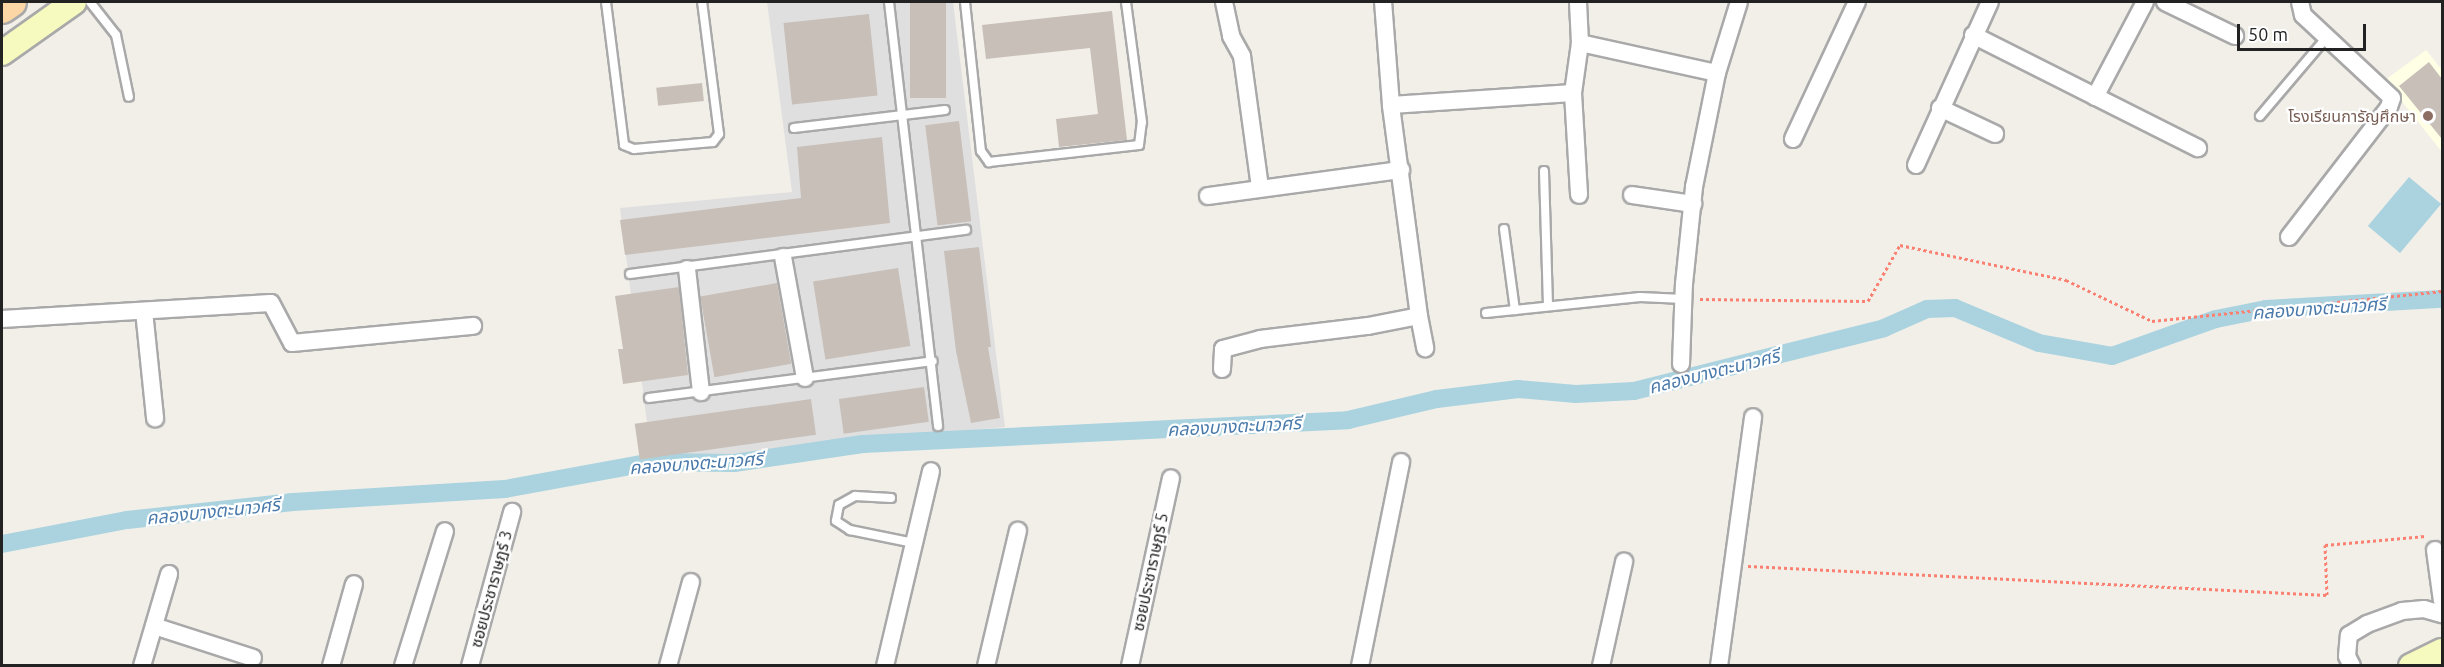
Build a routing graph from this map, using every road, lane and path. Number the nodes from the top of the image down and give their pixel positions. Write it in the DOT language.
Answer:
graph roads {
  1 [pos="12,2"];
  2 [pos="74,2"];
  3 [pos="90,2"];
  4 [pos="606,2"];
  5 [pos="702,2"];
  6 [pos="889,2"];
  7 [pos="965,2"];
  8 [pos="1126,2"];
  9 [pos="1224,2"];
  10 [pos="1383,2"];
  11 [pos="1578,2"];
  12 [pos="1739,2"];
  13 [pos="1857,2"];
  14 [pos="1990,2"];
  15 [pos="2145,2"];
  16 [pos="2164,2"];
  17 [pos="2300,2"];
  18 [pos="2,9"];
  19 [pos="1973,35"];
  20 [pos="2235,36"];
  21 [pos="2327,37"];
  22 [pos="1580,43"];
  23 [pos="2,53"];
  24 [pos="1717,73"];
  25 [pos="1573,93"];
  26 [pos="129,97"];
  27 [pos="2095,97"];
  28 [pos="1391,105"];
  29 [pos="1940,108"];
  30 [pos="945,110"];
  31 [pos="2260,116"];
  32 [pos="904,117"];
  33 [pos="794,128"];
  34 [pos="1995,134"];
  35 [pos="1793,139"];
  36 [pos="2198,148"];
  37 [pos="1916,165"];
  38 [pos="1401,170"];
  39 [pos="1544,171"];
  40 [pos="1260,188"];
  41 [pos="1580,195"];
  42 [pos="1632,195"];
  43 [pos="1208,196"];
  44 [pos="1693,204"];
  45 [pos="1504,229"];
  46 [pos="966,230"];
  47 [pos="2289,237"];
  48 [pos="918,239"];
  49 [pos="783,257"];
  50 [pos="687,269"];
  51 [pos="630,274"];
  52 [pos="2442,291"];
  53 [pos="1684,299"];
  54 [pos="1548,306"];
  55 [pos="1515,310"];
  56 [pos="144,311"];
  57 [pos="1486,313"];
  58 [pos="1419,316"];
  59 [pos="2,320"];
  60 [pos="473,326"];
  61 [pos="1425,348"];
  62 [pos="933,361"];
  63 [pos="1682,364"];
  64 [pos="1222,369"];
  65 [pos="805,378"];
  66 [pos="701,392"];
  67 [pos="649,398"];
  68 [pos="1753,417"];
  69 [pos="155,418"];
  70 [pos="938,426"];
  71 [pos="1401,462"];
  72 [pos="931,471"];
  73 [pos="1171,478"];
  74 [pos="891,498"];
  75 [pos="512,512"];
  76 [pos="445,531"];
  77 [pos="1018,531"];
  78 [pos="914,543"];
  79 [pos="2433,543"];
  80 [pos="1624,562"];
  81 [pos="1730,565"];
  82 [pos="169,574"];
  83 [pos="691,582"];
  84 [pos="354,584"];
  85 [pos="2442,601"];
  86 [pos="2442,614"];
  87 [pos="154,626"];
  88 [pos="2442,651"];
  89 [pos="252,658"];
  90 [pos="142,666"];
  91 [pos="331,666"];
  92 [pos="403,666"];
  93 [pos="470,666"];
  94 [pos="668,666"];
  95 [pos="885,666"];
  96 [pos="986,666"];
  97 [pos="1130,666"];
  98 [pos="1360,666"];
  99 [pos="1601,666"];
  100 [pos="1719,666"];
  101 [pos="2352,666"];
  102 [pos="2411,666"];
  1 -- 18 [label="main road"];
  2 -- 23 [label="main road"];
  3 -- 26 [label="lane"];
  4 -- 5 [label="lane"];
  6 -- 32 [label="lane"];
  7 -- 8 [label="lane"];
  9 -- 40 [label="street"];
  10 -- 28 [label="street"];
  11 -- 22 [label="street"];
  12 -- 24 [label="street"];
  13 -- 35 [label="street"];
  14 -- 19 [label="street"];
  15 -- 27 [label="street"];
  16 -- 20 [label="street"];
  17 -- 21 [label="street"];
  19 -- 27 [label="street"];
  19 -- 29 [label="street"];
  21 -- 31 [label="lane"];
  21 -- 47 [label="street"];
  22 -- 24 [label="street"];
  22 -- 25 [label="street"];
  24 -- 44 [label="street"];
  25 -- 28 [label="street"];
  25 -- 41 [label="street"];
  27 -- 36 [label="street"];
  28 -- 38 [label="street"];
  29 -- 34 [label="street"];
  29 -- 37 [label="street"];
  30 -- 32 [label="lane"];
  32 -- 33 [label="lane"];
  32 -- 48 [label="lane"];
  38 -- 40 [label="street"];
  38 -- 58 [label="street"];
  39 -- 54 [label="lane"];
  40 -- 43 [label="street"];
  42 -- 44 [label="street"];
  44 -- 53 [label="street"];
  45 -- 55 [label="lane"];
  46 -- 48 [label="lane"];
  48 -- 49 [label="lane"];
  48 -- 62 [label="lane"];
  49 -- 50 [label="lane"];
  49 -- 65 [label="street"];
  50 -- 51 [label="lane"];
  50 -- 66 [label="street"];
  52 -- 53 [label="path"];
  53 -- 54 [label="lane"];
  53 -- 63 [label="street"];
  54 -- 55 [label="lane"];
  55 -- 57 [label="lane"];
  56 -- 59 [label="street"];
  56 -- 60 [label="street"];
  56 -- 69 [label="street"];
  58 -- 61 [label="street"];
  58 -- 64 [label="street"];
  62 -- 65 [label="lane"];
  62 -- 70 [label="lane"];
  65 -- 66 [label="lane"];
  66 -- 67 [label="lane"];
  68 -- 81 [label="street"];
  71 -- 98 [label="street"];
  72 -- 78 [label="street"];
  73 -- 97 [label="street, ซอยประชาราษฏร์ 5"];
  74 -- 78 [label="lane"];
  75 -- 93 [label="street, ซอยประชาราษฏร์ 3"];
  76 -- 92 [label="street"];
  77 -- 96 [label="street"];
  78 -- 95 [label="street"];
  79 -- 81 [label="path"];
  79 -- 85 [label="street"];
  80 -- 99 [label="street"];
  81 -- 100 [label="street"];
  82 -- 87 [label="street"];
  83 -- 94 [label="street"];
  84 -- 91 [label="street"];
  86 -- 101 [label="street"];
  87 -- 89 [label="street"];
  87 -- 90 [label="street"];
  88 -- 102 [label="main road"];
}
